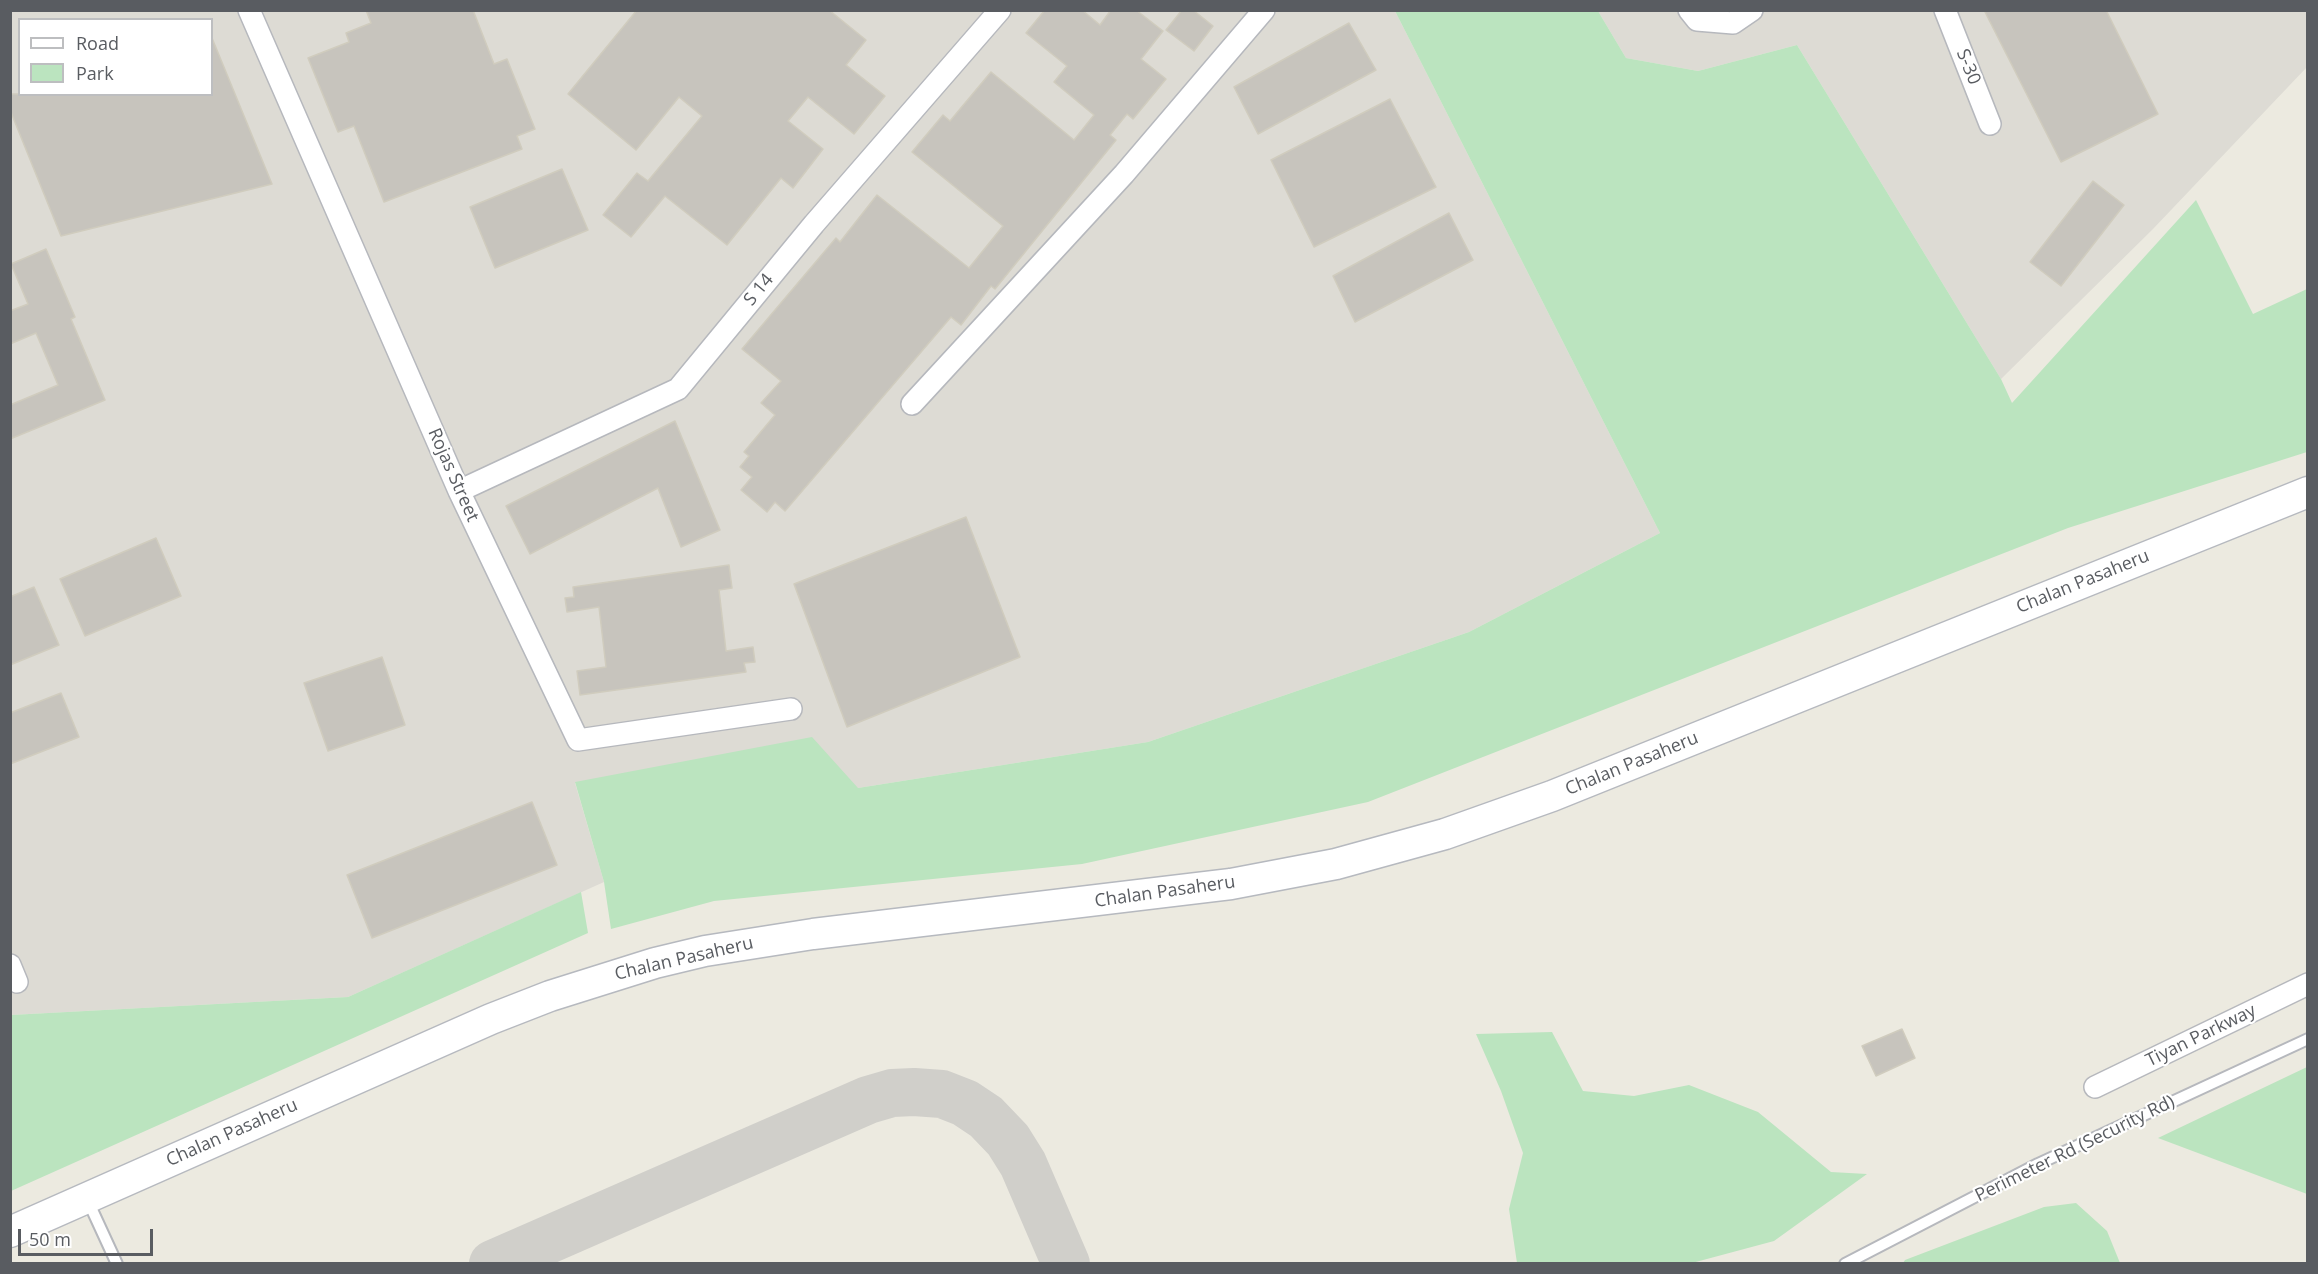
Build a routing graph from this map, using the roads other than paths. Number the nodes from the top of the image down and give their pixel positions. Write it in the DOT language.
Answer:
graph roads {
  1 [pos="249,10"];
  2 [pos="1000,10"];
  3 [pos="1264,10"];
  4 [pos="1689,10"];
  5 [pos="1752,10"];
  6 [pos="1945,10"];
  7 [pos="1990,124"];
  8 [pos="912,404"];
  9 [pos="459,491"];
  10 [pos="2307,492"];
  11 [pos="790,710"];
  12 [pos="2307,984"];
  13 [pos="2307,1039"];
  14 [pos="2095,1087"];
  15 [pos="87,1198"];
  16 [pos="10,1232"];
  17 [pos="117,1263"];
  18 [pos="1845,1263"];
  1 -- 9 [label="street, Rojas Street"];
  2 -- 9 [label="street, S 14"];
  3 -- 8 [label="street"];
  4 -- 5 [label="street"];
  6 -- 7 [label="street, S-30"];
  9 -- 11 [label="street, Rojas Street"];
  10 -- 15 [label="main road, Chalan Pasaheru"];
  12 -- 14 [label="street, Tiyan Parkway"];
  13 -- 18 [label="lane, Perimeter Rd (Security Rd)"];
  15 -- 16 [label="main road, Chalan Pasaheru"];
  15 -- 17 [label="lane"];
}
